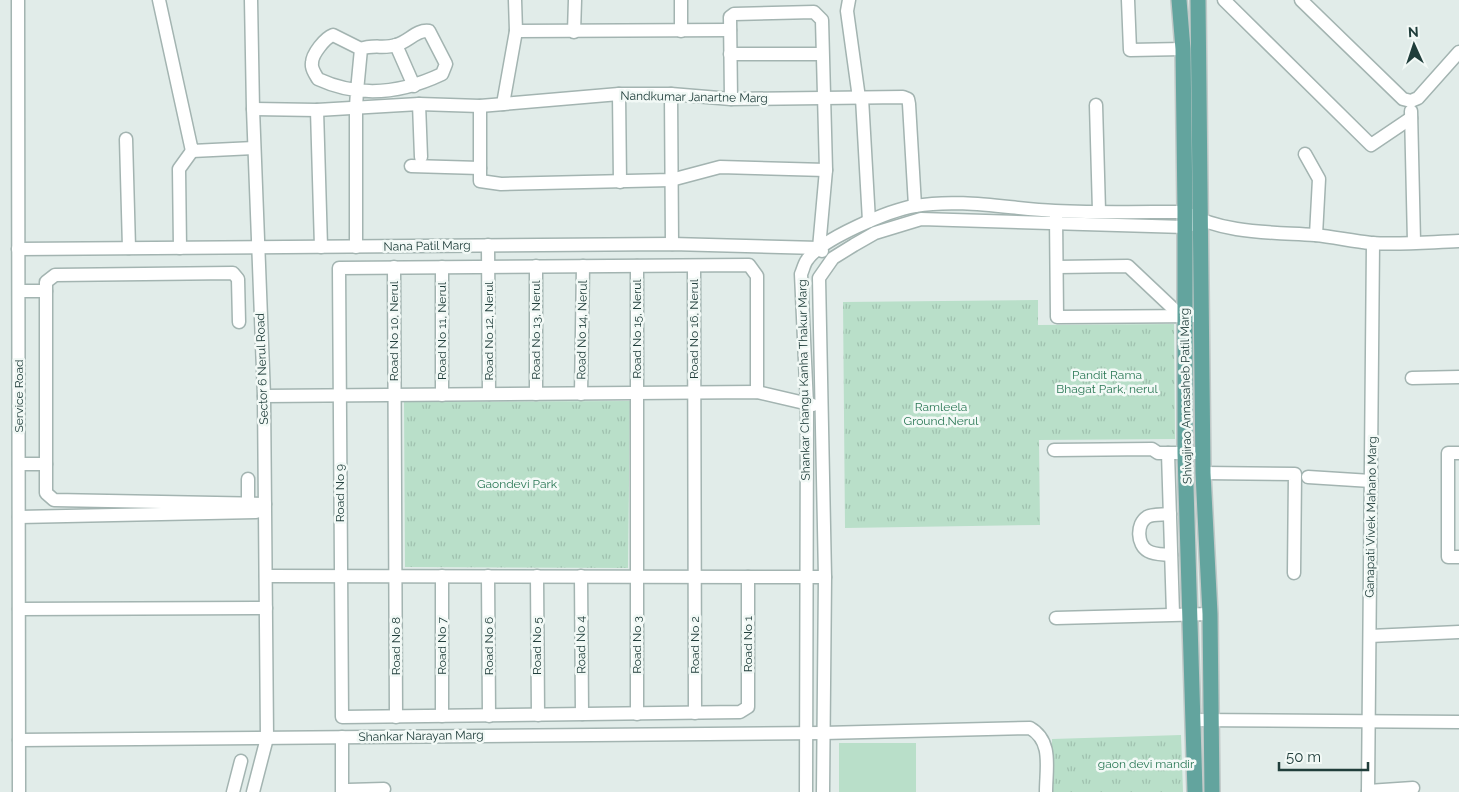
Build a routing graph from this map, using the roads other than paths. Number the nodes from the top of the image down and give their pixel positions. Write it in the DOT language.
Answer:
graph roads {
  1 [pos="18,0"];
  2 [pos="159,0"];
  3 [pos="251,0"];
  4 [pos="515,0"];
  5 [pos="575,0"];
  6 [pos="681,0"];
  7 [pos="849,0"];
  8 [pos="1128,0"];
  9 [pos="1179,0"];
  10 [pos="1198,0"];
  11 [pos="1224,0"];
  12 [pos="1300,0"];
  13 [pos="730,30"];
  14 [pos="516,31"];
  15 [pos="681,31"];
  16 [pos="574,32"];
  17 [pos="396,45"];
  18 [pos="361,49"];
  19 [pos="1183,49"];
  20 [pos="1459,52"];
  21 [pos="730,54"];
  22 [pos="822,54"];
  23 [pos="414,86"];
  24 [pos="357,91"];
  25 [pos="618,94"];
  26 [pos="671,94"];
  27 [pos="823,98"];
  28 [pos="861,98"];
  29 [pos="732,99"];
  30 [pos="1410,101"];
  31 [pos="419,104"];
  32 [pos="503,104"];
  33 [pos="1096,105"];
  34 [pos="480,106"];
  35 [pos="356,107"];
  36 [pos="253,109"];
  37 [pos="317,110"];
  38 [pos="1411,118"];
  39 [pos="126,139"];
  40 [pos="254,148"];
  41 [pos="192,151"];
  42 [pos="1305,154"];
  43 [pos="422,157"];
  44 [pos="412,166"];
  45 [pos="480,168"];
  46 [pos="826,170"];
  47 [pos="671,180"];
  48 [pos="620,182"];
  49 [pos="954,203"];
  50 [pos="915,206"];
  51 [pos="1056,211"];
  52 [pos="1098,211"];
  53 [pos="954,219"];
  54 [pos="1185,219"];
  55 [pos="869,221"];
  56 [pos="1202,222"];
  57 [pos="1056,224"];
  58 [pos="1316,235"];
  59 [pos="1459,241"];
  60 [pos="1414,242"];
  61 [pos="1373,243"];
  62 [pos="672,244"];
  63 [pos="488,245"];
  64 [pos="321,247"];
  65 [pos="356,247"];
  66 [pos="128,248"];
  67 [pos="180,248"];
  68 [pos="257,248"];
  69 [pos="819,248"];
  70 [pos="18,249"];
  71 [pos="832,258"];
  72 [pos="536,266"];
  73 [pos="583,266"];
  74 [pos="637,266"];
  75 [pos="694,266"];
  76 [pos="394,267"];
  77 [pos="442,267"];
  78 [pos="488,267"];
  79 [pos="1057,267"];
  80 [pos="19,291"];
  81 [pos="46,291"];
  82 [pos="1183,316"];
  83 [pos="1202,316"];
  84 [pos="239,322"];
  85 [pos="1459,377"];
  86 [pos="1412,378"];
  87 [pos="757,392"];
  88 [pos="637,393"];
  89 [pos="694,393"];
  90 [pos="442,394"];
  91 [pos="489,394"];
  92 [pos="536,394"];
  93 [pos="581,394"];
  94 [pos="340,395"];
  95 [pos="394,395"];
  96 [pos="264,396"];
  97 [pos="807,405"];
  98 [pos="821,406"];
  99 [pos="1054,450"];
  100 [pos="1168,453"];
  101 [pos="1186,453"];
  102 [pos="1459,453"];
  103 [pos="1204,454"];
  104 [pos="19,464"];
  105 [pos="46,464"];
  106 [pos="1203,473"];
  107 [pos="1308,477"];
  108 [pos="248,479"];
  109 [pos="1371,481"];
  110 [pos="248,504"];
  111 [pos="265,508"];
  112 [pos="1170,514"];
  113 [pos="19,518"];
  114 [pos="1454,523"];
  115 [pos="1171,554"];
  116 [pos="1459,557"];
  117 [pos="1294,573"];
  118 [pos="266,576"];
  119 [pos="341,576"];
  120 [pos="396,576"];
  121 [pos="442,576"];
  122 [pos="488,576"];
  123 [pos="537,576"];
  124 [pos="581,576"];
  125 [pos="637,576"];
  126 [pos="696,576"];
  127 [pos="748,576"];
  128 [pos="805,577"];
  129 [pos="825,577"];
  130 [pos="266,608"];
  131 [pos="19,609"];
  132 [pos="1192,613"];
  133 [pos="1173,614"];
  134 [pos="1210,614"];
  135 [pos="1056,618"];
  136 [pos="1459,632"];
  137 [pos="1370,636"];
  138 [pos="695,713"];
  139 [pos="582,714"];
  140 [pos="636,714"];
  141 [pos="538,715"];
  142 [pos="442,716"];
  143 [pos="489,716"];
  144 [pos="396,717"];
  145 [pos="1192,720"];
  146 [pos="1211,720"];
  147 [pos="1369,721"];
  148 [pos="1459,722"];
  149 [pos="806,732"];
  150 [pos="823,733"];
  151 [pos="342,737"];
  152 [pos="267,738"];
  153 [pos="19,740"];
  154 [pos="348,750"];
  155 [pos="241,761"];
  156 [pos="1413,788"];
  157 [pos="384,789"];
  158 [pos="346,791"];
  159 [pos="1368,791"];
  160 [pos="19,792"];
  161 [pos="232,792"];
  162 [pos="253,792"];
  163 [pos="806,792"];
  164 [pos="823,792"];
  165 [pos="1046,792"];
  166 [pos="1195,792"];
  167 [pos="1212,792"];
  1 -- 70 [label="street, Service Road"];
  2 -- 41 [label="street"];
  3 -- 36 [label="street, Sector 6 Nerul Road"];
  4 -- 14 [label="street"];
  5 -- 16 [label="street"];
  6 -- 15 [label="street"];
  7 -- 28 [label="street"];
  8 -- 19 [label="street"];
  9 -- 19 [label="main road, Shivajirao Annasaheb Patil Marg"];
  10 -- 56 [label="main road, Shivajirao Annasaheb Patil Marg"];
  11 -- 38 [label="street"];
  12 -- 30 [label="street"];
  13 -- 15 [label="street"];
  13 -- 21 [label="street"];
  13 -- 22 [label="street"];
  14 -- 16 [label="street"];
  14 -- 32 [label="street"];
  15 -- 16 [label="street"];
  17 -- 18 [label="street"];
  17 -- 23 [label="street"];
  17 -- 23 [label="street"];
  18 -- 24 [label="street"];
  18 -- 24 [label="street"];
  19 -- 54 [label="main road, Shivajirao Annasaheb Patil Marg"];
  20 -- 30 [label="street"];
  21 -- 22 [label="street"];
  21 -- 29 [label="street"];
  22 -- 27 [label="street"];
  23 -- 24 [label="street"];
  24 -- 35 [label="street"];
  25 -- 26 [label="street, Nandkumar Janartne Marg"];
  25 -- 32 [label="street, Nandkumar Janartne Marg"];
  25 -- 48 [label="street"];
  26 -- 29 [label="street, Nandkumar Janartne Marg"];
  26 -- 47 [label="street"];
  27 -- 28 [label="street, Nandkumar Janartne Marg"];
  27 -- 29 [label="street, Nandkumar Janartne Marg"];
  27 -- 46 [label="street"];
  28 -- 50 [label="street, Nandkumar Janartne Marg"];
  28 -- 55 [label="street"];
  30 -- 38 [label="street"];
  31 -- 34 [label="street, Nandkumar Janartne Marg"];
  31 -- 35 [label="street, Nandkumar Janartne Marg"];
  31 -- 43 [label="street"];
  32 -- 34 [label="street, Nandkumar Janartne Marg"];
  33 -- 52 [label="street"];
  34 -- 45 [label="street"];
  35 -- 37 [label="street, Nandkumar Janartne Marg"];
  35 -- 65 [label="street"];
  36 -- 37 [label="street, Nandkumar Janartne Marg"];
  36 -- 40 [label="street, Sector 6 Nerul Road"];
  37 -- 64 [label="street"];
  38 -- 60 [label="street"];
  39 -- 66 [label="street"];
  40 -- 41 [label="street"];
  40 -- 68 [label="street, Sector 6 Nerul Road"];
  41 -- 67 [label="street"];
  42 -- 58 [label="street"];
  44 -- 45 [label="street"];
  45 -- 48 [label="street"];
  46 -- 47 [label="street"];
  46 -- 69 [label="street"];
  47 -- 48 [label="street"];
  47 -- 62 [label="street"];
  49 -- 50 [label="street, Shankar Changu Kanha Thakur Marg"];
  49 -- 51 [label="street, Shankar Changu Kanha Thakur Marg"];
  49 -- 53 [label="street"];
  50 -- 55 [label="street, Shankar Changu Kanha Thakur Marg"];
  51 -- 52 [label="street, Shankar Changu Kanha Thakur Marg"];
  51 -- 57 [label="street"];
  52 -- 54 [label="street, Shankar Changu Kanha Thakur Marg"];
  53 -- 57 [label="street, Shankar Changu Kanha Thakur Marg"];
  53 -- 71 [label="street, Shankar Changu Kanha Thakur Marg"];
  54 -- 56 [label="street, Shankar Changu Kanha Thakur Marg"];
  54 -- 57 [label="street, Shankar Changu Kanha Thakur Marg"];
  54 -- 82 [label="main road, Shivajirao Annasaheb Patil Marg"];
  55 -- 69 [label="street, Shankar Changu Kanha Thakur Marg"];
  56 -- 58 [label="street, Shankar Changu Kanha Thakur Marg"];
  56 -- 83 [label="main road, Shivajirao Annasaheb Patil Marg"];
  57 -- 79 [label="street"];
  58 -- 61 [label="street, Shankar Changu Kanha Thakur Marg"];
  59 -- 60 [label="street, Shankar Changu Kanha Thakur Marg"];
  60 -- 61 [label="street, Shankar Changu Kanha Thakur Marg"];
  61 -- 109 [label="street, Ganapati Vivek Mahano Marg"];
  62 -- 63 [label="street, Nana Patil Marg"];
  62 -- 69 [label="street, Nana Patil Marg"];
  63 -- 65 [label="street, Nana Patil Marg"];
  63 -- 78 [label="street, Road No 12, Nerul"];
  64 -- 65 [label="street, Nana Patil Marg"];
  64 -- 68 [label="street, Nana Patil Marg"];
  66 -- 67 [label="street, Nana Patil Marg"];
  66 -- 70 [label="street, Nana Patil Marg"];
  67 -- 68 [label="street, Nana Patil Marg"];
  68 -- 96 [label="street, Sector 6 Nerul Road"];
  69 -- 71 [label="street"];
  69 -- 97 [label="street, Shankar Changu Kanha Thakur Marg"];
  70 -- 80 [label="street, Service Road"];
  71 -- 98 [label="street, Shankar Changu Kanha Thakur Marg"];
  72 -- 73 [label="street"];
  72 -- 78 [label="street"];
  72 -- 92 [label="street, Road No 13, Nerul"];
  73 -- 74 [label="street"];
  73 -- 93 [label="street, Road No 14, Nerul"];
  74 -- 75 [label="street"];
  74 -- 88 [label="street, Road No 15, Nerul"];
  75 -- 87 [label="street"];
  75 -- 89 [label="street, Road No 16, Nerul"];
  76 -- 77 [label="street"];
  76 -- 94 [label="street, Road No 9"];
  76 -- 95 [label="street, Road No 10, Nerul"];
  77 -- 78 [label="street"];
  77 -- 90 [label="street, Road No 11, Nerul"];
  78 -- 91 [label="street, Road No 12, Nerul"];
  79 -- 82 [label="street"];
  79 -- 82 [label="street"];
  80 -- 81 [label="street"];
  80 -- 104 [label="street, Service Road"];
  81 -- 84 [label="street"];
  81 -- 105 [label="street"];
  82 -- 83 [label="street"];
  82 -- 101 [label="main road, Shivajirao Annasaheb Patil Marg"];
  83 -- 103 [label="main road, Shivajirao Annasaheb Patil Marg"];
  85 -- 86 [label="street"];
  87 -- 89 [label="street"];
  87 -- 97 [label="street"];
  88 -- 89 [label="street"];
  88 -- 93 [label="street"];
  88 -- 125 [label="street, Road No 15, Nerul"];
  89 -- 126 [label="street, Road No 16, Nerul"];
  90 -- 91 [label="street"];
  90 -- 95 [label="street"];
  91 -- 92 [label="street"];
  92 -- 93 [label="street"];
  94 -- 95 [label="street"];
  94 -- 96 [label="street"];
  94 -- 119 [label="street, Road No 9"];
  95 -- 120 [label="street, Road No 10, Nerul"];
  96 -- 111 [label="street, Sector 6 Nerul Road"];
  97 -- 98 [label="street"];
  97 -- 128 [label="street, Shankar Changu Kanha Thakur Marg"];
  98 -- 129 [label="street, Shankar Changu Kanha Thakur Marg"];
  99 -- 100 [label="street"];
  100 -- 101 [label="street"];
  100 -- 112 [label="street"];
  101 -- 103 [label="street"];
  101 -- 132 [label="main road, Shivajirao Annasaheb Patil Marg"];
  102 -- 114 [label="street"];
  103 -- 106 [label="main road, Shivajirao Annasaheb Patil Marg"];
  104 -- 105 [label="street"];
  104 -- 113 [label="street, Service Road"];
  105 -- 110 [label="street"];
  106 -- 117 [label="street"];
  106 -- 134 [label="main road, Shivajirao Annasaheb Patil Marg"];
  107 -- 109 [label="street"];
  108 -- 110 [label="street"];
  109 -- 137 [label="street, Ganapati Vivek Mahano Marg"];
  110 -- 111 [label="street"];
  111 -- 113 [label="street"];
  111 -- 118 [label="street, Sector 6 Nerul Road"];
  112 -- 115 [label="street"];
  112 -- 115 [label="street"];
  113 -- 131 [label="street, Service Road"];
  114 -- 116 [label="street"];
  115 -- 133 [label="street"];
  118 -- 119 [label="street"];
  118 -- 130 [label="street, Sector 6 Nerul Road"];
  119 -- 120 [label="street"];
  119 -- 144 [label="street, Road No 9"];
  120 -- 121 [label="street"];
  120 -- 144 [label="street, Road No 8"];
  121 -- 122 [label="street"];
  121 -- 142 [label="street, Road No 7"];
  122 -- 123 [label="street"];
  122 -- 143 [label="street, Road No 6"];
  123 -- 124 [label="street"];
  123 -- 141 [label="street, Road No 5"];
  124 -- 125 [label="street"];
  124 -- 139 [label="street, Road No 4"];
  125 -- 126 [label="street"];
  125 -- 140 [label="street, Road No 3"];
  126 -- 127 [label="street"];
  126 -- 138 [label="street, Road No 2"];
  127 -- 128 [label="street"];
  127 -- 138 [label="street, Road No 1"];
  128 -- 129 [label="street"];
  128 -- 149 [label="street, Shankar Changu Kanha Thakur Marg"];
  129 -- 150 [label="street, Shankar Changu Kanha Thakur Marg"];
  130 -- 131 [label="street"];
  130 -- 152 [label="street, Sector 6 Nerul Road"];
  131 -- 153 [label="street, Service Road"];
  132 -- 133 [label="street"];
  132 -- 134 [label="street"];
  132 -- 145 [label="main road, Shivajirao Annasaheb Patil Marg"];
  133 -- 135 [label="street"];
  134 -- 146 [label="main road, Shivajirao Annasaheb Patil Marg"];
  136 -- 137 [label="street"];
  137 -- 147 [label="street, Ganapati Vivek Mahano Marg"];
  138 -- 140 [label="street"];
  139 -- 140 [label="street"];
  139 -- 141 [label="street"];
  141 -- 143 [label="street"];
  142 -- 143 [label="street"];
  142 -- 144 [label="street"];
  145 -- 146 [label="street"];
  145 -- 166 [label="main road, Shivajirao Annasaheb Patil Marg"];
  146 -- 147 [label="street"];
  146 -- 167 [label="main road, Shivajirao Annasaheb Patil Marg"];
  147 -- 148 [label="street"];
  147 -- 159 [label="street, Ganapati Vivek Mahano Marg"];
  149 -- 150 [label="street, Shankar Narayan Marg"];
  149 -- 151 [label="street, Shankar Narayan Marg"];
  149 -- 163 [label="street, Shankar Changu Kanha Thakur Marg"];
  150 -- 164 [label="street, Shankar Changu Kanha Thakur Marg"];
  150 -- 165 [label="street, Shankar Narayan Marg"];
  151 -- 152 [label="street, Shankar Narayan Marg"];
  151 -- 158 [label="street"];
  152 -- 153 [label="street, Shankar Narayan Marg"];
  152 -- 162 [label="street, Sector 6 Nerul Road"];
  153 -- 160 [label="street, Service Road"];
  154 -- 158 [label="street"];
  155 -- 161 [label="street"];
  156 -- 159 [label="street"];
  157 -- 158 [label="street"];
}
